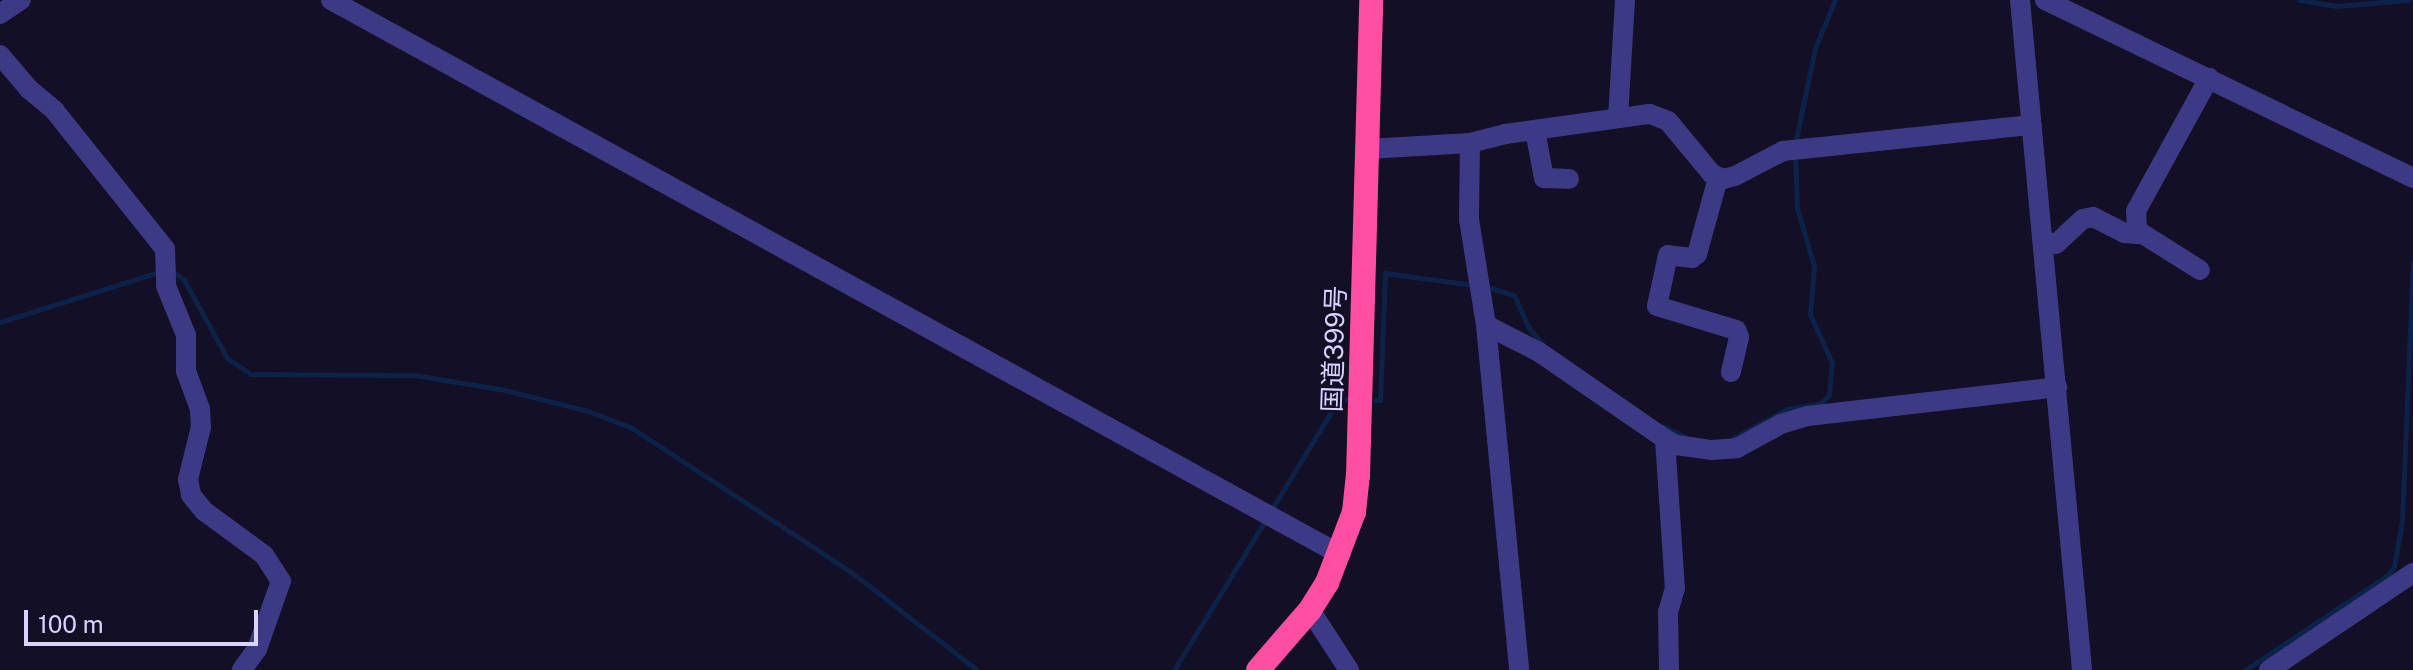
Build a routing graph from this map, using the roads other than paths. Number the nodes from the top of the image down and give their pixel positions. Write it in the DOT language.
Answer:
graph roads {
  1 [pos="21,0"];
  2 [pos="331,0"];
  3 [pos="1371,0"];
  4 [pos="1625,0"];
  5 [pos="2020,0"];
  6 [pos="2045,0"];
  7 [pos="0,14"];
  8 [pos="0,55"];
  9 [pos="2209,78"];
  10 [pos="1618,118"];
  11 [pos="2032,125"];
  12 [pos="1535,130"];
  13 [pos="1470,143"];
  14 [pos="1368,149"];
  15 [pos="1718,178"];
  16 [pos="2413,178"];
  17 [pos="1569,179"];
  18 [pos="2138,231"];
  19 [pos="2044,241"];
  20 [pos="2200,270"];
  21 [pos="1486,325"];
  22 [pos="1731,372"];
  23 [pos="2057,387"];
  24 [pos="1665,439"];
  25 [pos="1341,555"];
  26 [pos="2413,573"];
  27 [pos="1310,610"];
  28 [pos="242,670"];
  29 [pos="1258,670"];
  30 [pos="1349,670"];
  31 [pos="1519,670"];
  32 [pos="1669,670"];
  33 [pos="2082,670"];
  34 [pos="2269,670"];
  1 -- 7 [label="street"];
  2 -- 25 [label="street"];
  3 -- 14 [label="highway, 国道399号"];
  4 -- 10 [label="street"];
  5 -- 11 [label="street"];
  6 -- 9 [label="street"];
  8 -- 28 [label="street"];
  9 -- 16 [label="street"];
  9 -- 18 [label="street"];
  10 -- 12 [label="street"];
  10 -- 15 [label="street"];
  11 -- 15 [label="street"];
  11 -- 19 [label="street"];
  12 -- 13 [label="street"];
  12 -- 17 [label="street"];
  13 -- 14 [label="street"];
  13 -- 21 [label="street"];
  14 -- 25 [label="highway, 国道399号"];
  15 -- 22 [label="street"];
  18 -- 19 [label="street"];
  18 -- 20 [label="street"];
  19 -- 23 [label="street"];
  21 -- 24 [label="street"];
  21 -- 31 [label="street"];
  23 -- 24 [label="street"];
  23 -- 33 [label="street"];
  24 -- 32 [label="street"];
  25 -- 27 [label="highway, 国道399号"];
  26 -- 34 [label="street"];
  27 -- 29 [label="highway, 国道399号"];
  27 -- 30 [label="street"];
}
